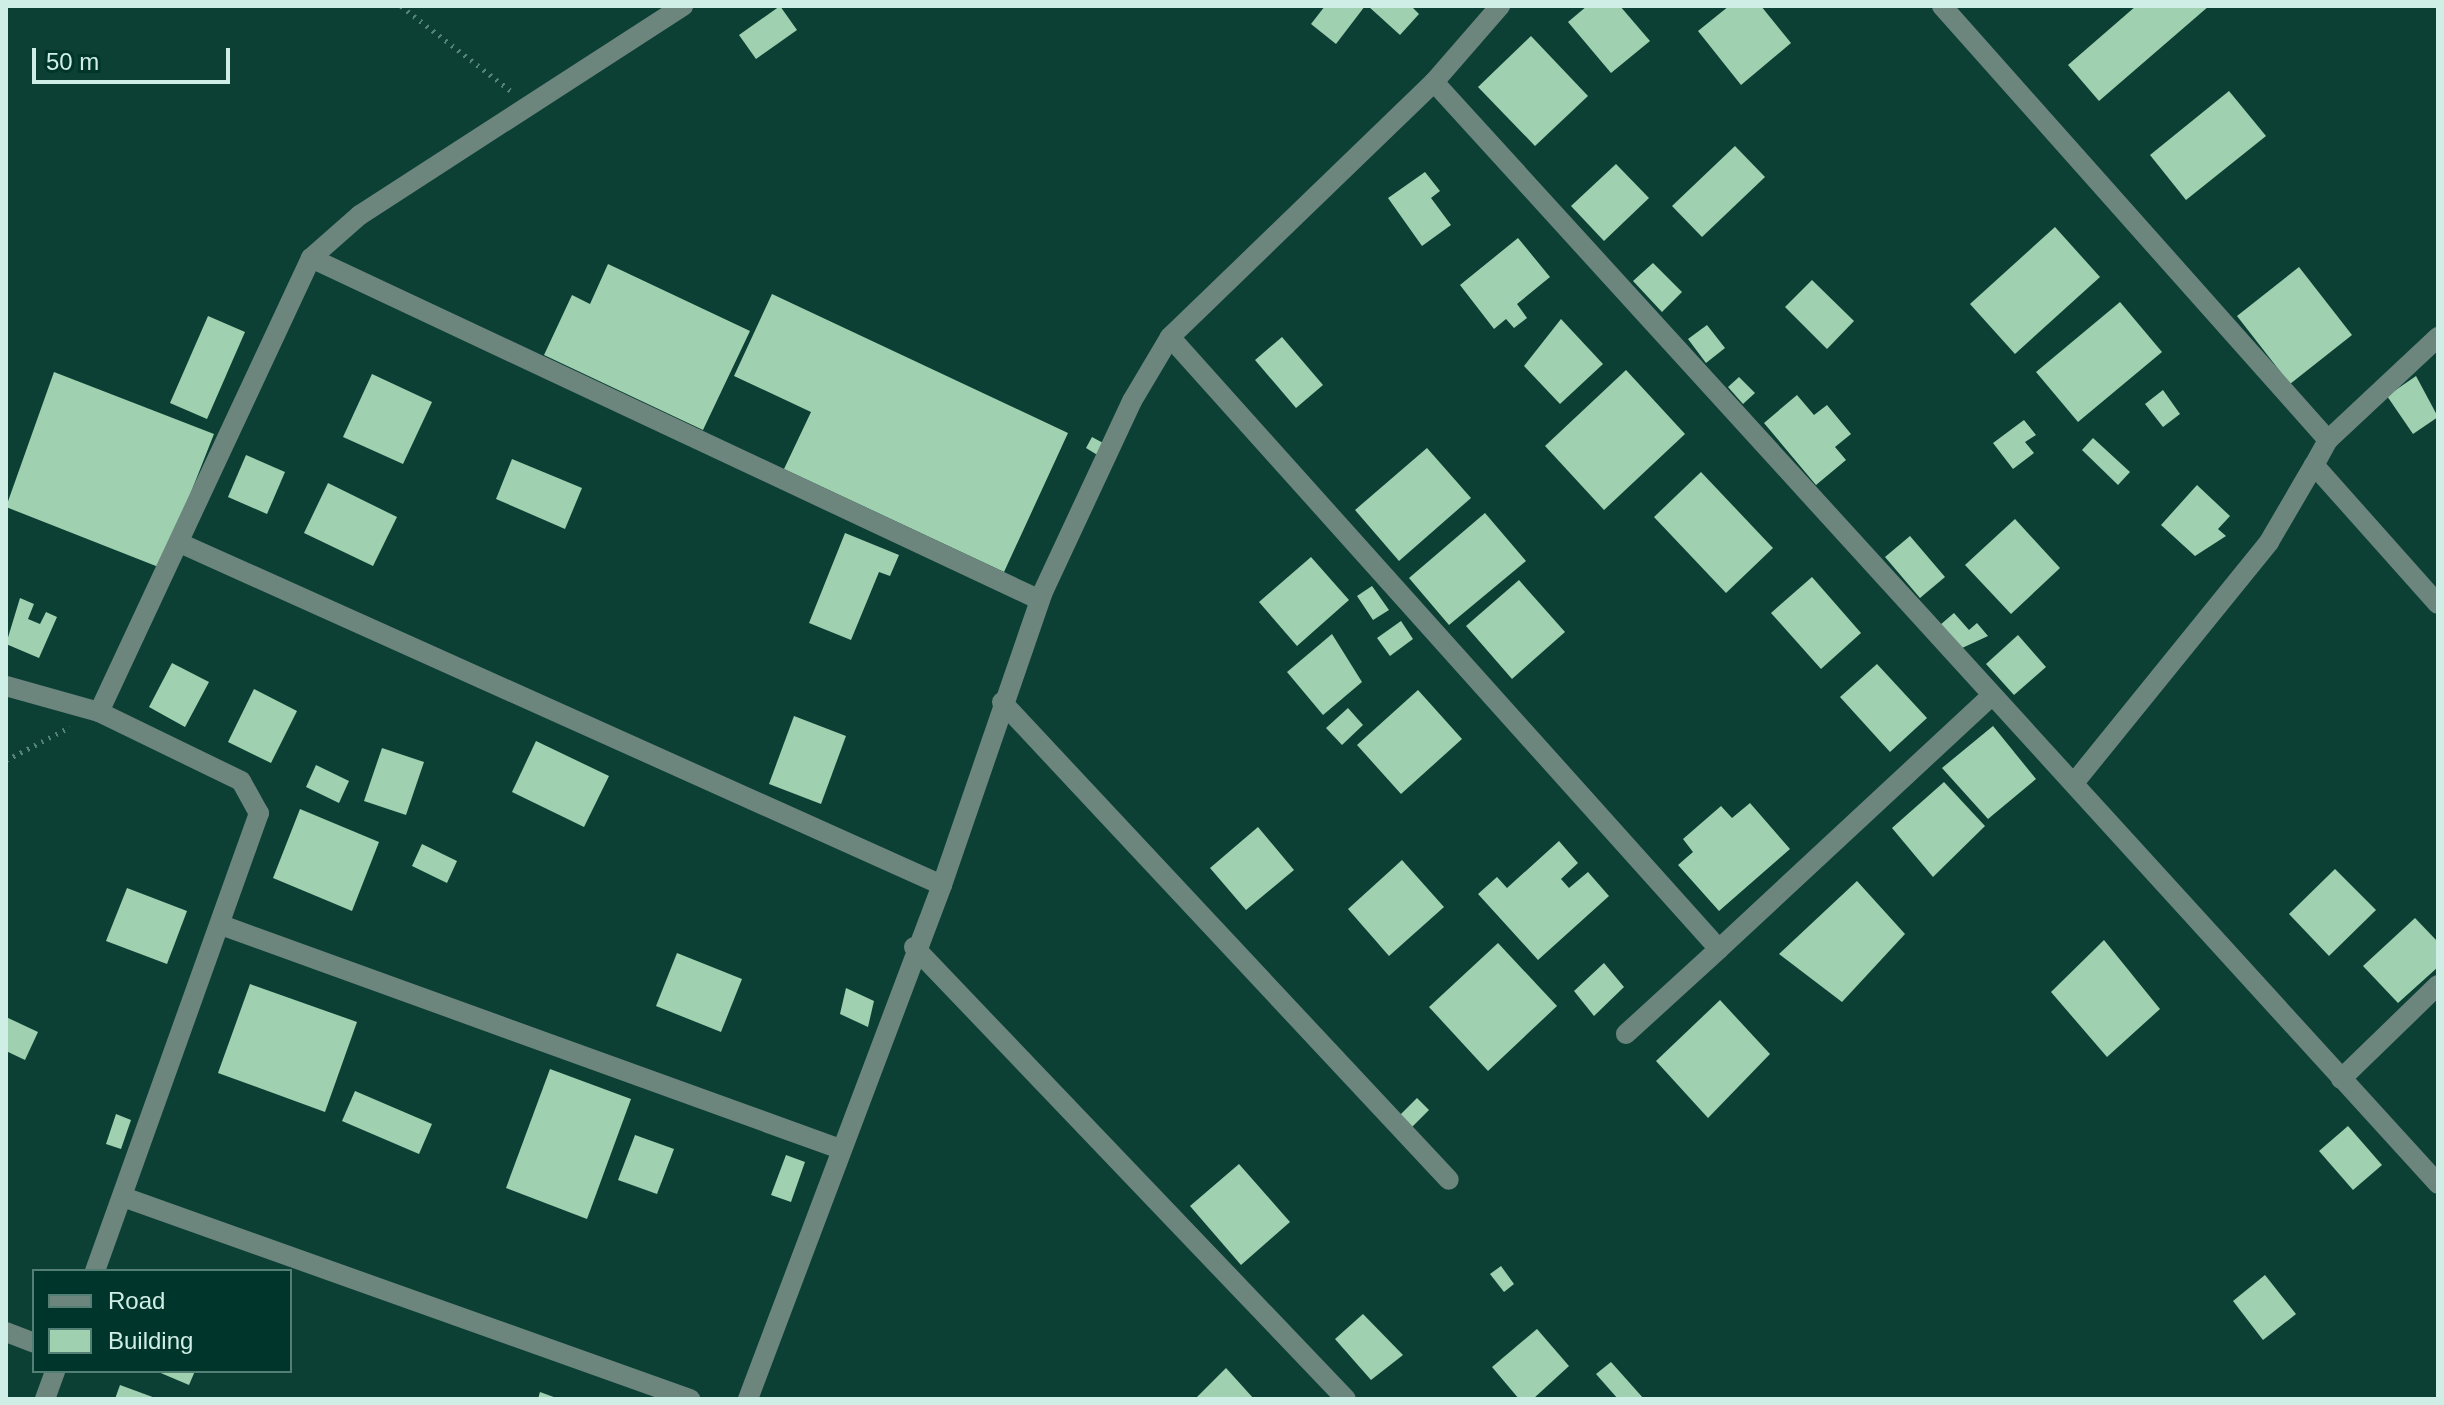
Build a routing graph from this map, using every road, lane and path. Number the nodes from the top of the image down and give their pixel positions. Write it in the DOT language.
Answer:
graph roads {
  1 [pos="401,6"];
  2 [pos="683,6"];
  3 [pos="1500,6"];
  4 [pos="1942,6"];
  5 [pos="1434,82"];
  6 [pos="531,107"];
  7 [pos="311,258"];
  8 [pos="1170,337"];
  9 [pos="2438,337"];
  10 [pos="2328,440"];
  11 [pos="2314,465"];
  12 [pos="182,544"];
  13 [pos="1040,600"];
  14 [pos="2438,604"];
  15 [pos="6,686"];
  16 [pos="1992,695"];
  17 [pos="1002,702"];
  18 [pos="99,712"];
  19 [pos="6,760"];
  20 [pos="2074,783"];
  21 [pos="942,885"];
  22 [pos="224,926"];
  23 [pos="914,947"];
  24 [pos="1719,949"];
  25 [pos="2438,985"];
  26 [pos="1626,1034"];
  27 [pos="2341,1079"];
  28 [pos="840,1149"];
  29 [pos="1449,1180"];
  30 [pos="2438,1184"];
  31 [pos="126,1198"];
  32 [pos="96,1269"];
  33 [pos="6,1332"];
  34 [pos="32,1342"];
  35 [pos="54,1373"];
  36 [pos="45,1399"];
  37 [pos="690,1399"];
  38 [pos="748,1399"];
  39 [pos="1346,1399"];
  1 -- 6 [label="path"];
  2 -- 6 [label="street"];
  3 -- 5 [label="street"];
  4 -- 10 [label="street"];
  5 -- 8 [label="street"];
  5 -- 16 [label="street"];
  6 -- 7 [label="street"];
  7 -- 12 [label="street"];
  7 -- 13 [label="street"];
  8 -- 13 [label="street"];
  8 -- 24 [label="street"];
  9 -- 10 [label="street"];
  10 -- 11 [label="street"];
  11 -- 14 [label="street"];
  11 -- 20 [label="street"];
  12 -- 18 [label="street"];
  12 -- 21 [label="street"];
  13 -- 17 [label="street"];
  15 -- 18 [label="street"];
  16 -- 20 [label="street"];
  16 -- 24 [label="street"];
  17 -- 21 [label="street"];
  17 -- 29 [label="street"];
  18 -- 19 [label="path"];
  18 -- 22 [label="street"];
  20 -- 27 [label="street"];
  21 -- 23 [label="street"];
  22 -- 28 [label="street"];
  22 -- 31 [label="street"];
  23 -- 28 [label="street"];
  23 -- 39 [label="street"];
  24 -- 26 [label="street"];
  25 -- 27 [label="street"];
  27 -- 30 [label="street"];
  28 -- 38 [label="street"];
  31 -- 32 [label="street"];
  31 -- 37 [label="street"];
  33 -- 34 [label="street"];
  35 -- 36 [label="street"];
}
